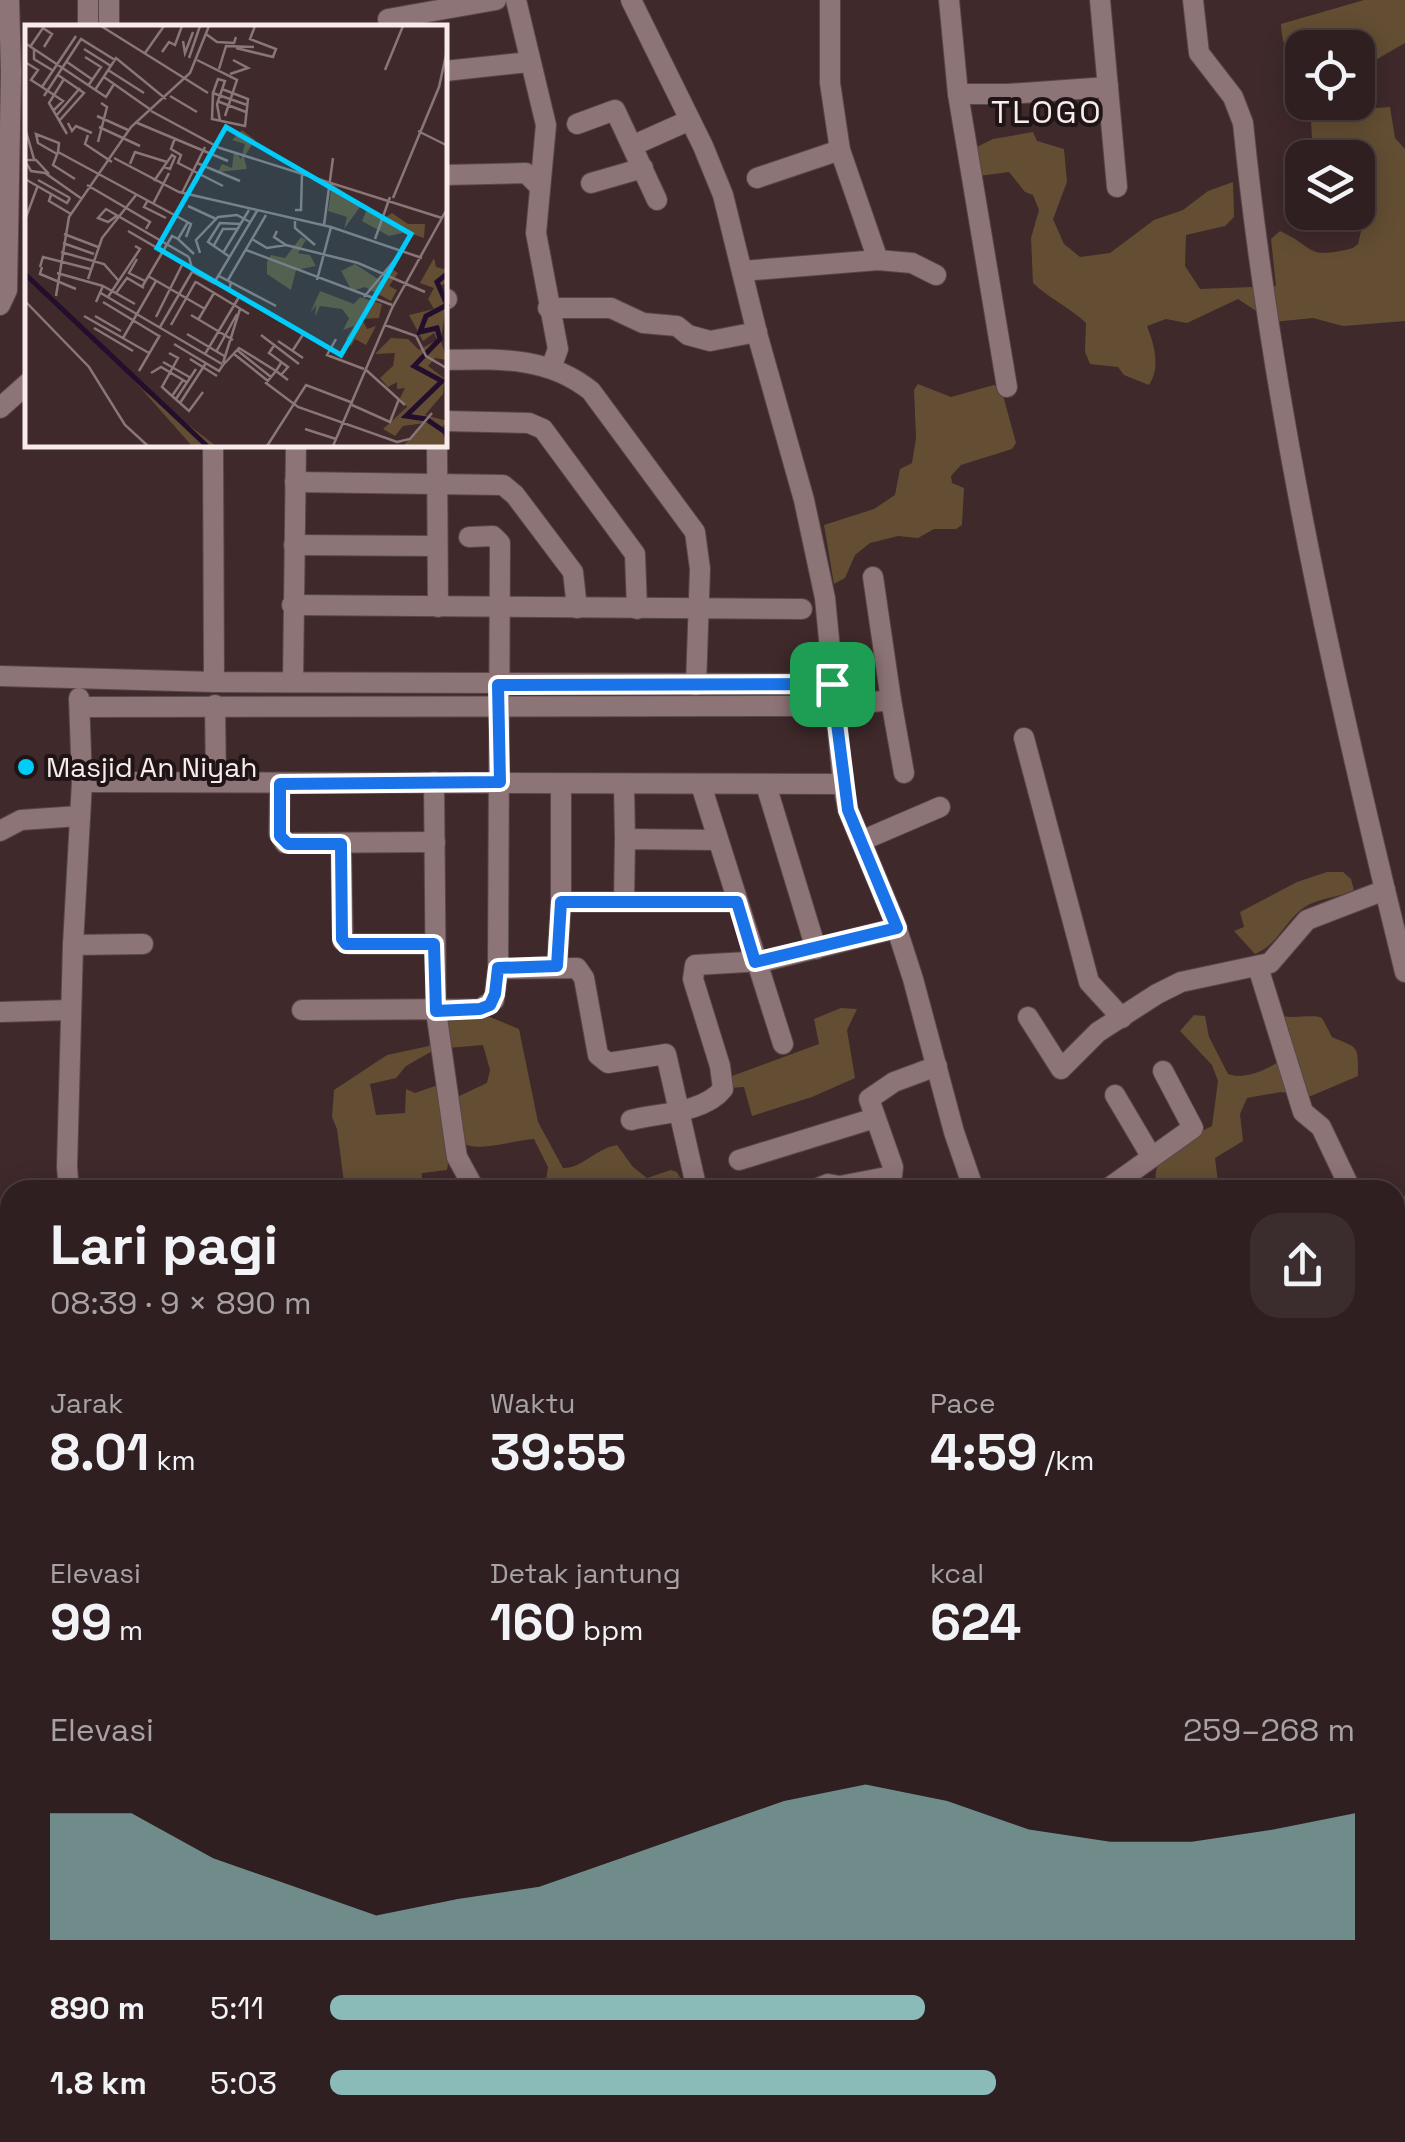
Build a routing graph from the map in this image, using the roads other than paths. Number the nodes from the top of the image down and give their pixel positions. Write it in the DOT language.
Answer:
graph roads {
  1 [pos="496,0"];
  2 [pos="516,0"];
  3 [pos="631,0"];
  4 [pos="830,0"];
  5 [pos="949,0"];
  6 [pos="1100,0"];
  7 [pos="1193,0"];
  8 [pos="6,5"];
  9 [pos="388,15"];
  10 [pos="529,62"];
  11 [pos="448,70"];
  12 [pos="13,72"];
  13 [pos="1108,87"];
  14 [pos="958,94"];
  15 [pos="690,120"];
  16 [pos="577,124"];
  17 [pos="5,133"];
  18 [pos="634,145"];
  19 [pos="840,150"];
  20 [pos="643,168"];
  21 [pos="448,175"];
  22 [pos="757,178"];
  23 [pos="591,183"];
  24 [pos="539,186"];
  25 [pos="1117,187"];
  26 [pos="657,200"];
  27 [pos="878,260"];
  28 [pos="742,271"];
  29 [pos="936,275"];
  30 [pos="0,305"];
  31 [pos="548,308"];
  32 [pos="757,332"];
  33 [pos="448,360"];
  34 [pos="551,368"];
  35 [pos="25,386"];
  36 [pos="1007,387"];
  37 [pos="0,408"];
  38 [pos="448,421"];
  39 [pos="213,448"];
  40 [pos="296,448"];
  41 [pos="437,448"];
  42 [pos="295,482"];
  43 [pos="437,484"];
  44 [pos="470,538"];
  45 [pos="294,545"];
  46 [pos="436,546"];
  47 [pos="873,577"];
  48 [pos="292,605"];
  49 [pos="438,607"];
  50 [pos="501,607"];
  51 [pos="577,608"];
  52 [pos="637,609"];
  53 [pos="802,609"];
  54 [pos="700,610"];
  55 [pos="0,676"];
  56 [pos="74,678"];
  57 [pos="293,681"];
  58 [pos="214,682"];
  59 [pos="832,684"];
  60 [pos="498,685"];
  61 [pos="696,685"];
  62 [pos="891,700"];
  63 [pos="81,706"];
  64 [pos="216,706"];
  65 [pos="836,706"];
  66 [pos="497,708"];
  67 [pos="1024,738"];
  68 [pos="904,773"];
  69 [pos="82,782"];
  70 [pos="216,782"];
  71 [pos="434,782"];
  72 [pos="500,782"];
  73 [pos="280,784"];
  74 [pos="843,784"];
  75 [pos="560,785"];
  76 [pos="624,785"];
  77 [pos="700,785"];
  78 [pos="766,786"];
  79 [pos="940,807"];
  80 [pos="78,816"];
  81 [pos="0,831"];
  82 [pos="625,839"];
  83 [pos="717,840"];
  84 [pos="861,841"];
  85 [pos="435,842"];
  86 [pos="341,844"];
  87 [pos="1392,894"];
  88 [pos="561,902"];
  89 [pos="624,902"];
  90 [pos="737,902"];
  91 [pos="897,928"];
  92 [pos="144,944"];
  93 [pos="434,944"];
  94 [pos="73,945"];
  95 [pos="816,949"];
  96 [pos="755,962"];
  97 [pos="557,966"];
  98 [pos="1258,967"];
  99 [pos="498,968"];
  100 [pos="1405,972"];
  101 [pos="71,1010"];
  102 [pos="302,1010"];
  103 [pos="436,1011"];
  104 [pos="0,1012"];
  105 [pos="1028,1017"];
  106 [pos="1122,1018"];
  107 [pos="783,1044"];
  108 [pos="938,1066"];
  109 [pos="1164,1071"];
  110 [pos="1115,1096"];
  111 [pos="679,1112"];
  112 [pos="874,1118"];
  113 [pos="631,1120"];
  114 [pos="1152,1156"];
  115 [pos="739,1160"];
  116 [pos="68,1180"];
  117 [pos="470,1180"];
  118 [pos="695,1180"];
  119 [pos="875,1180"];
  120 [pos="971,1180"];
  121 [pos="1120,1180"];
  122 [pos="1346,1180"];
  1 -- 9 [label="street"];
  2 -- 10 [label="street"];
  3 -- 15 [label="street"];
  4 -- 19 [label="street"];
  5 -- 14 [label="street"];
  6 -- 13 [label="street"];
  7 -- 87 [label="street"];
  8 -- 12 [label="street"];
  10 -- 11 [label="street"];
  10 -- 24 [label="street"];
  12 -- 17 [label="street"];
  13 -- 14 [label="street"];
  13 -- 25 [label="street"];
  14 -- 36 [label="street"];
  15 -- 18 [label="street"];
  15 -- 28 [label="street"];
  16 -- 18 [label="street"];
  17 -- 30 [label="street"];
  18 -- 20 [label="street"];
  19 -- 22 [label="street"];
  19 -- 27 [label="street"];
  20 -- 23 [label="street"];
  20 -- 26 [label="street"];
  21 -- 24 [label="street"];
  24 -- 31 [label="street"];
  27 -- 28 [label="street"];
  27 -- 29 [label="street"];
  28 -- 32 [label="street"];
  31 -- 32 [label="street"];
  31 -- 34 [label="street"];
  32 -- 59 [label="street"];
  33 -- 34 [label="street"];
  34 -- 54 [label="street"];
  35 -- 37 [label="street"];
  38 -- 52 [label="street"];
  39 -- 58 [label="street"];
  40 -- 42 [label="street"];
  41 -- 43 [label="street"];
  42 -- 43 [label="street"];
  42 -- 45 [label="street"];
  43 -- 46 [label="street"];
  43 -- 51 [label="street"];
  44 -- 50 [label="street"];
  45 -- 46 [label="street"];
  45 -- 48 [label="street"];
  46 -- 49 [label="street"];
  47 -- 62 [label="street"];
  48 -- 49 [label="street"];
  48 -- 57 [label="street"];
  49 -- 50 [label="street"];
  50 -- 51 [label="street"];
  50 -- 60 [label="street"];
  51 -- 52 [label="street"];
  52 -- 54 [label="street"];
  53 -- 54 [label="street"];
  54 -- 61 [label="street"];
  55 -- 56 [label="street"];
  56 -- 58 [label="street"];
  56 -- 63 [label="street"];
  57 -- 58 [label="street"];
  57 -- 60 [label="street"];
  59 -- 61 [label="street"];
  59 -- 65 [label="street"];
  60 -- 61 [label="street"];
  60 -- 66 [label="street"];
  62 -- 65 [label="street"];
  62 -- 68 [label="street"];
  63 -- 64 [label="street"];
  63 -- 69 [label="street"];
  64 -- 66 [label="street"];
  64 -- 70 [label="street"];
  65 -- 66 [label="street"];
  65 -- 74 [label="street"];
  66 -- 72 [label="street"];
  67 -- 106 [label="street"];
  69 -- 70 [label="street"];
  69 -- 80 [label="street"];
  70 -- 73 [label="street"];
  71 -- 72 [label="street"];
  71 -- 73 [label="street"];
  71 -- 85 [label="street"];
  72 -- 75 [label="street"];
  72 -- 99 [label="street"];
  73 -- 86 [label="street"];
  74 -- 78 [label="street"];
  74 -- 84 [label="street"];
  75 -- 76 [label="street"];
  75 -- 88 [label="street"];
  76 -- 77 [label="street"];
  76 -- 82 [label="street"];
  77 -- 78 [label="street"];
  77 -- 83 [label="street"];
  78 -- 95 [label="street"];
  79 -- 84 [label="street"];
  80 -- 81 [label="street"];
  80 -- 94 [label="street"];
  82 -- 83 [label="street"];
  82 -- 89 [label="street"];
  83 -- 90 [label="street"];
  84 -- 91 [label="street"];
  85 -- 86 [label="street"];
  85 -- 93 [label="street"];
  86 -- 93 [label="street"];
  87 -- 98 [label="street"];
  87 -- 100 [label="street"];
  88 -- 89 [label="street"];
  88 -- 97 [label="street"];
  89 -- 90 [label="street"];
  90 -- 96 [label="street"];
  91 -- 95 [label="street"];
  91 -- 108 [label="street"];
  92 -- 94 [label="street"];
  93 -- 103 [label="street"];
  94 -- 101 [label="street"];
  95 -- 96 [label="street"];
  96 -- 107 [label="street"];
  96 -- 111 [label="street"];
  97 -- 99 [label="street"];
  97 -- 111 [label="street"];
  98 -- 106 [label="street"];
  98 -- 122 [label="street"];
  99 -- 103 [label="street"];
  101 -- 104 [label="street"];
  101 -- 116 [label="street"];
  102 -- 103 [label="street"];
  103 -- 117 [label="street"];
  105 -- 106 [label="street"];
  108 -- 112 [label="street"];
  108 -- 120 [label="street"];
  109 -- 114 [label="street"];
  110 -- 114 [label="street"];
  111 -- 113 [label="street"];
  111 -- 118 [label="street"];
  112 -- 115 [label="street"];
  112 -- 119 [label="street"];
  114 -- 121 [label="street"];
}
